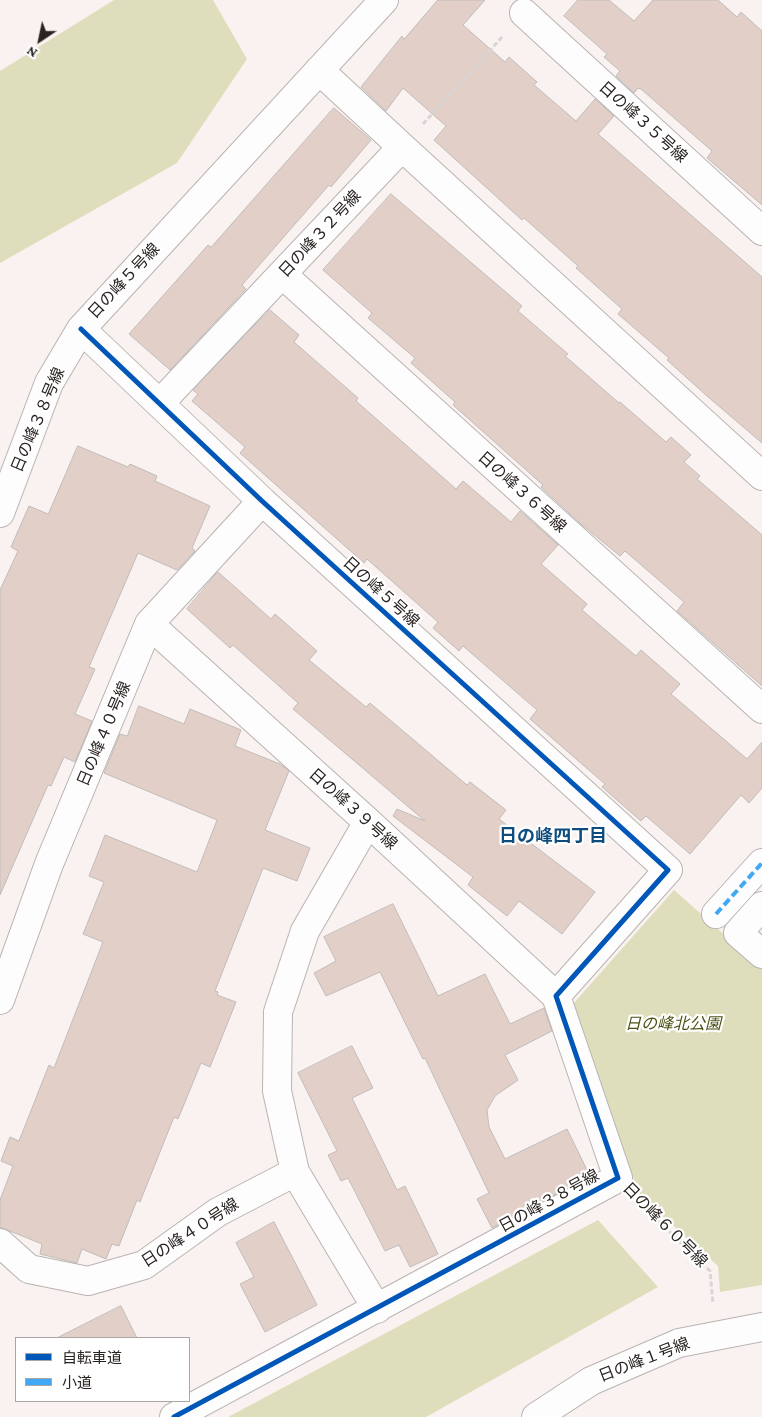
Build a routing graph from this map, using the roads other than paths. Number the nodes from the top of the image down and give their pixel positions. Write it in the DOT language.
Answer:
graph roads {
  1 [pos="384,0"];
  2 [pos="523,4"];
  3 [pos="319,70"];
  4 [pos="402,147"];
  5 [pos="762,231"];
  6 [pos="282,274"];
  7 [pos="81,329"];
  8 [pos="160,403"];
  9 [pos="762,476"];
  10 [pos="262,501"];
  11 [pos="0,513"];
  12 [pos="150,624"];
  13 [pos="762,709"];
  14 [pos="368,822"];
  15 [pos="762,863"];
  16 [pos="762,906"];
  17 [pos="716,914"];
  18 [pos="762,954"];
  19 [pos="556,996"];
  20 [pos="0,1000"];
  21 [pos="295,1172"];
  22 [pos="0,1243"];
  23 [pos="377,1309"];
  24 [pos="762,1327"];
  25 [pos="174,1417"];
  26 [pos="536,1417"];
  1 -- 3 [label="street, 日の峰５号線"];
  2 -- 5 [label="street, 日の峰３５号線"];
  3 -- 4 [label="street"];
  3 -- 7 [label="street, 日の峰５号線"];
  4 -- 6 [label="street, 日の峰３２号線"];
  4 -- 9 [label="street"];
  6 -- 8 [label="street, 日の峰３２号線"];
  6 -- 13 [label="street, 日の峰３６号線"];
  7 -- 8 [label="street, 日の峰５号線"];
  7 -- 11 [label="street, 日の峰３８号線"];
  8 -- 10 [label="street, 日の峰５号線"];
  10 -- 12 [label="street, 日の峰４０号線"];
  10 -- 19 [label="street, 日の峰５号線"];
  12 -- 14 [label="street, 日の峰３９号線"];
  12 -- 20 [label="street, 日の峰４０号線"];
  14 -- 19 [label="street, 日の峰３９号線"];
  14 -- 21 [label="street"];
  15 -- 17 [label="street"];
  16 -- 18 [label="street"];
  19 -- 23 [label="street, 日の峰３８号線"];
  21 -- 22 [label="street, 日の峰４０号線"];
  21 -- 23 [label="street"];
  23 -- 25 [label="street, 日の峰３８号線"];
  24 -- 26 [label="street, 日の峰１号線"];
}
